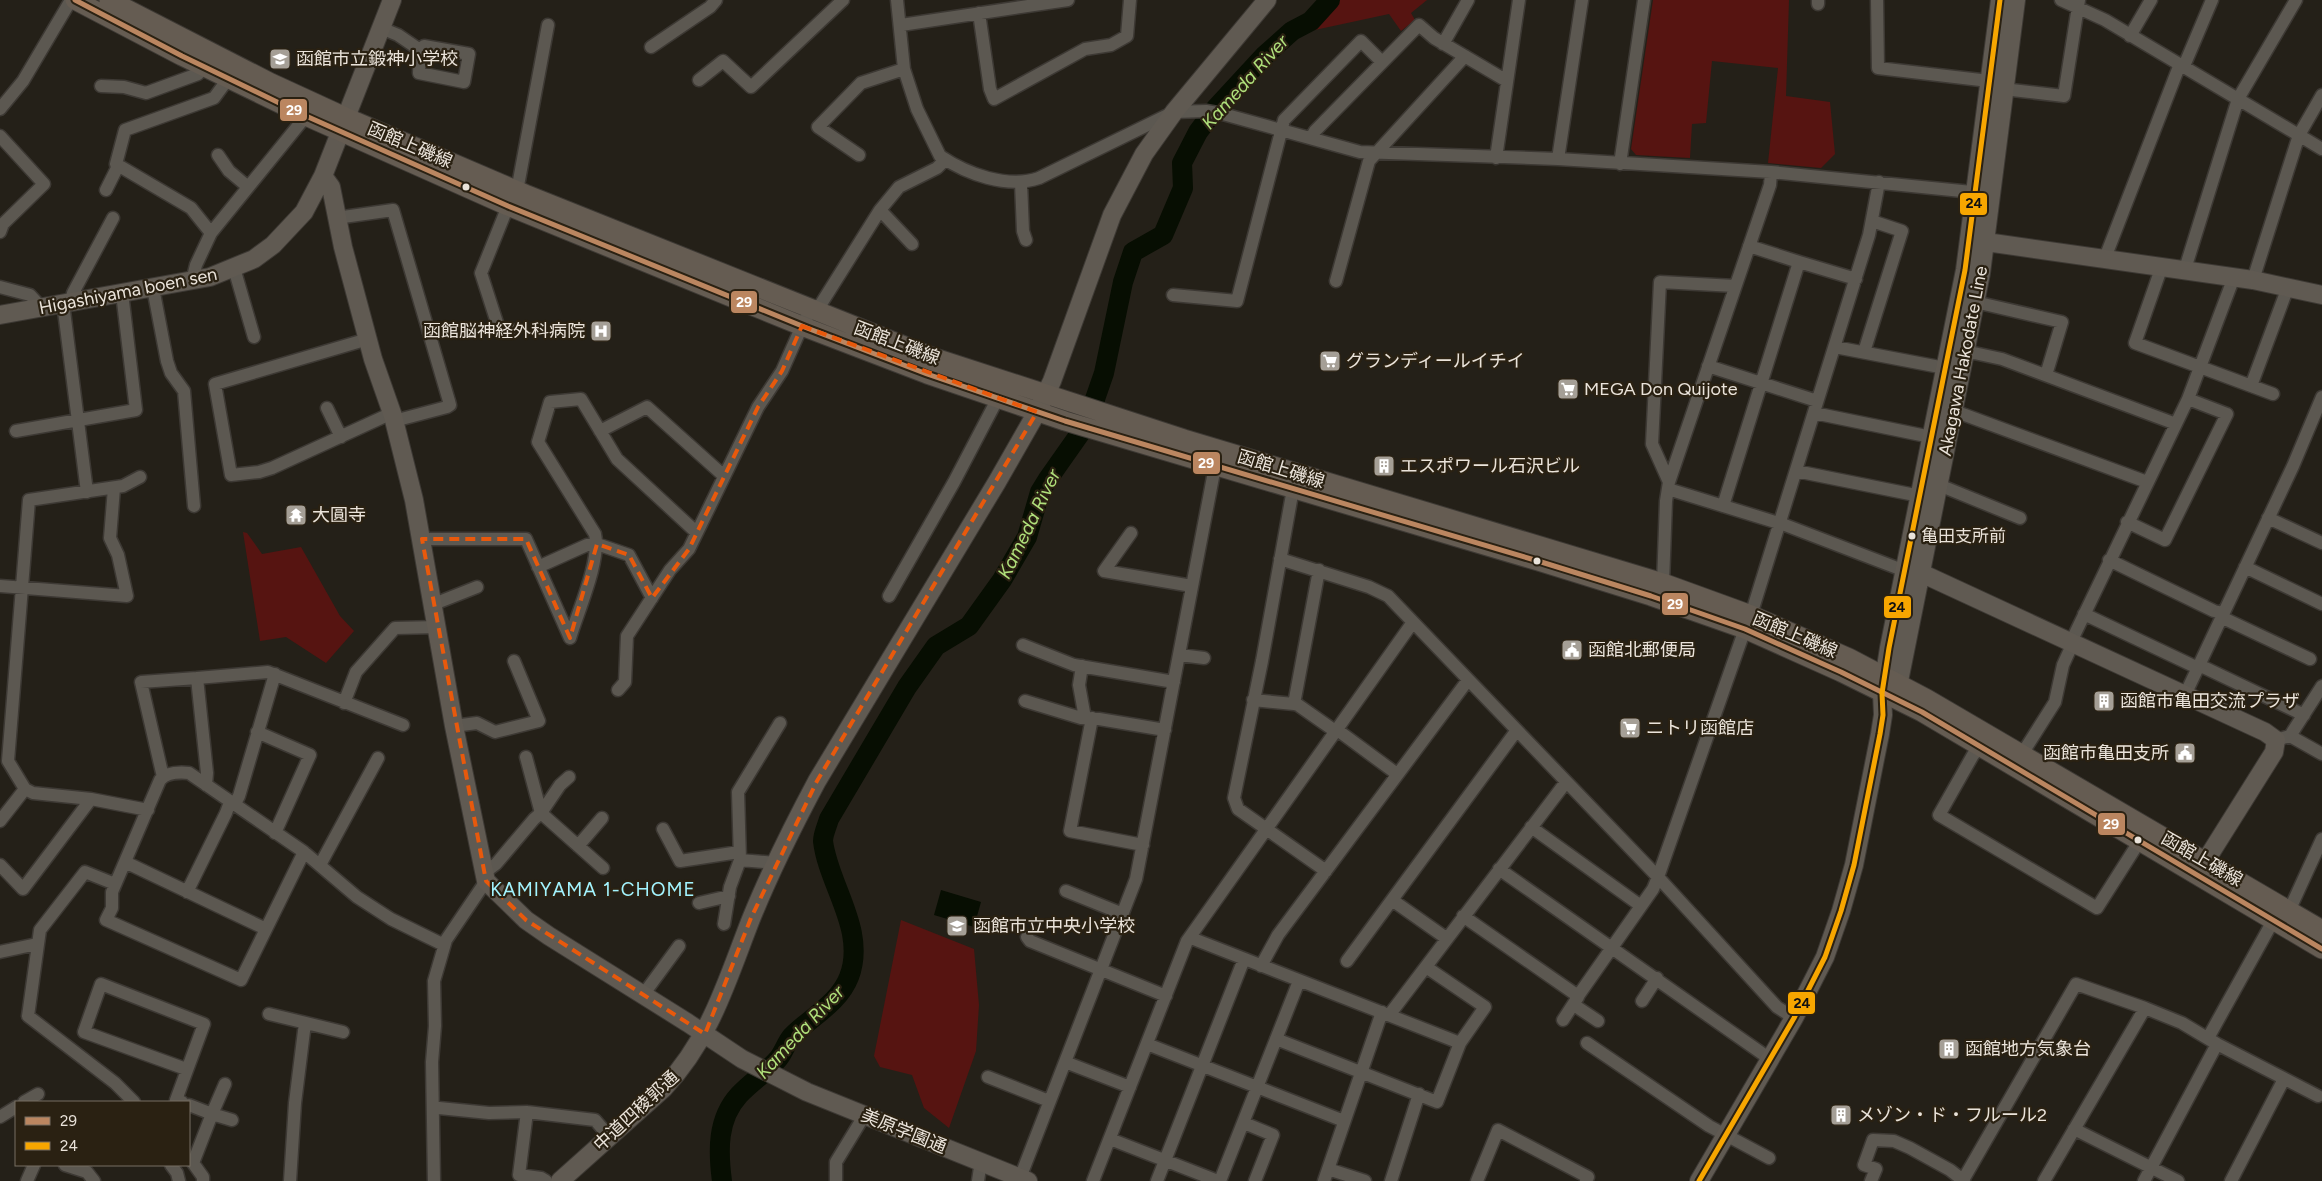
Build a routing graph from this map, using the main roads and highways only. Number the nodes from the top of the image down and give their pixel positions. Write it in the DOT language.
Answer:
graph roads {
  1 [pos="75,0"];
  2 [pos="109,0"];
  3 [pos="342,124"];
  4 [pos="806,318"];
  5 [pos="1041,404"];
  6 [pos="1219,458"];
  7 [pos="1748,622"];
  8 [pos="1890,688"];
  9 [pos="2201,868"];
  10 [pos="2281,916"];
  11 [pos="2322,930"];
  12 [pos="2322,949"];
  1 -- 3 [label="main road, 函館上磯線"];
  2 -- 3 [label="main road, 函館上磯線"];
  3 -- 4 [label="main road, 函館上磯線"];
  4 -- 5 [label="main road, 函館上磯線"];
  4 -- 5 [label="main road, 函館上磯線"];
  5 -- 6 [label="main road, 函館上磯線"];
  6 -- 7 [label="main road, 函館上磯線"];
  6 -- 7 [label="main road, 函館上磯線"];
  7 -- 8 [label="main road, 函館上磯線"];
  8 -- 9 [label="main road, 函館上磯線"];
  8 -- 9 [label="main road, 函館上磯線"];
  9 -- 10 [label="main road, 函館上磯線"];
  10 -- 11 [label="main road, 函館上磯線"];
  10 -- 12 [label="main road, 函館上磯線"];
}
